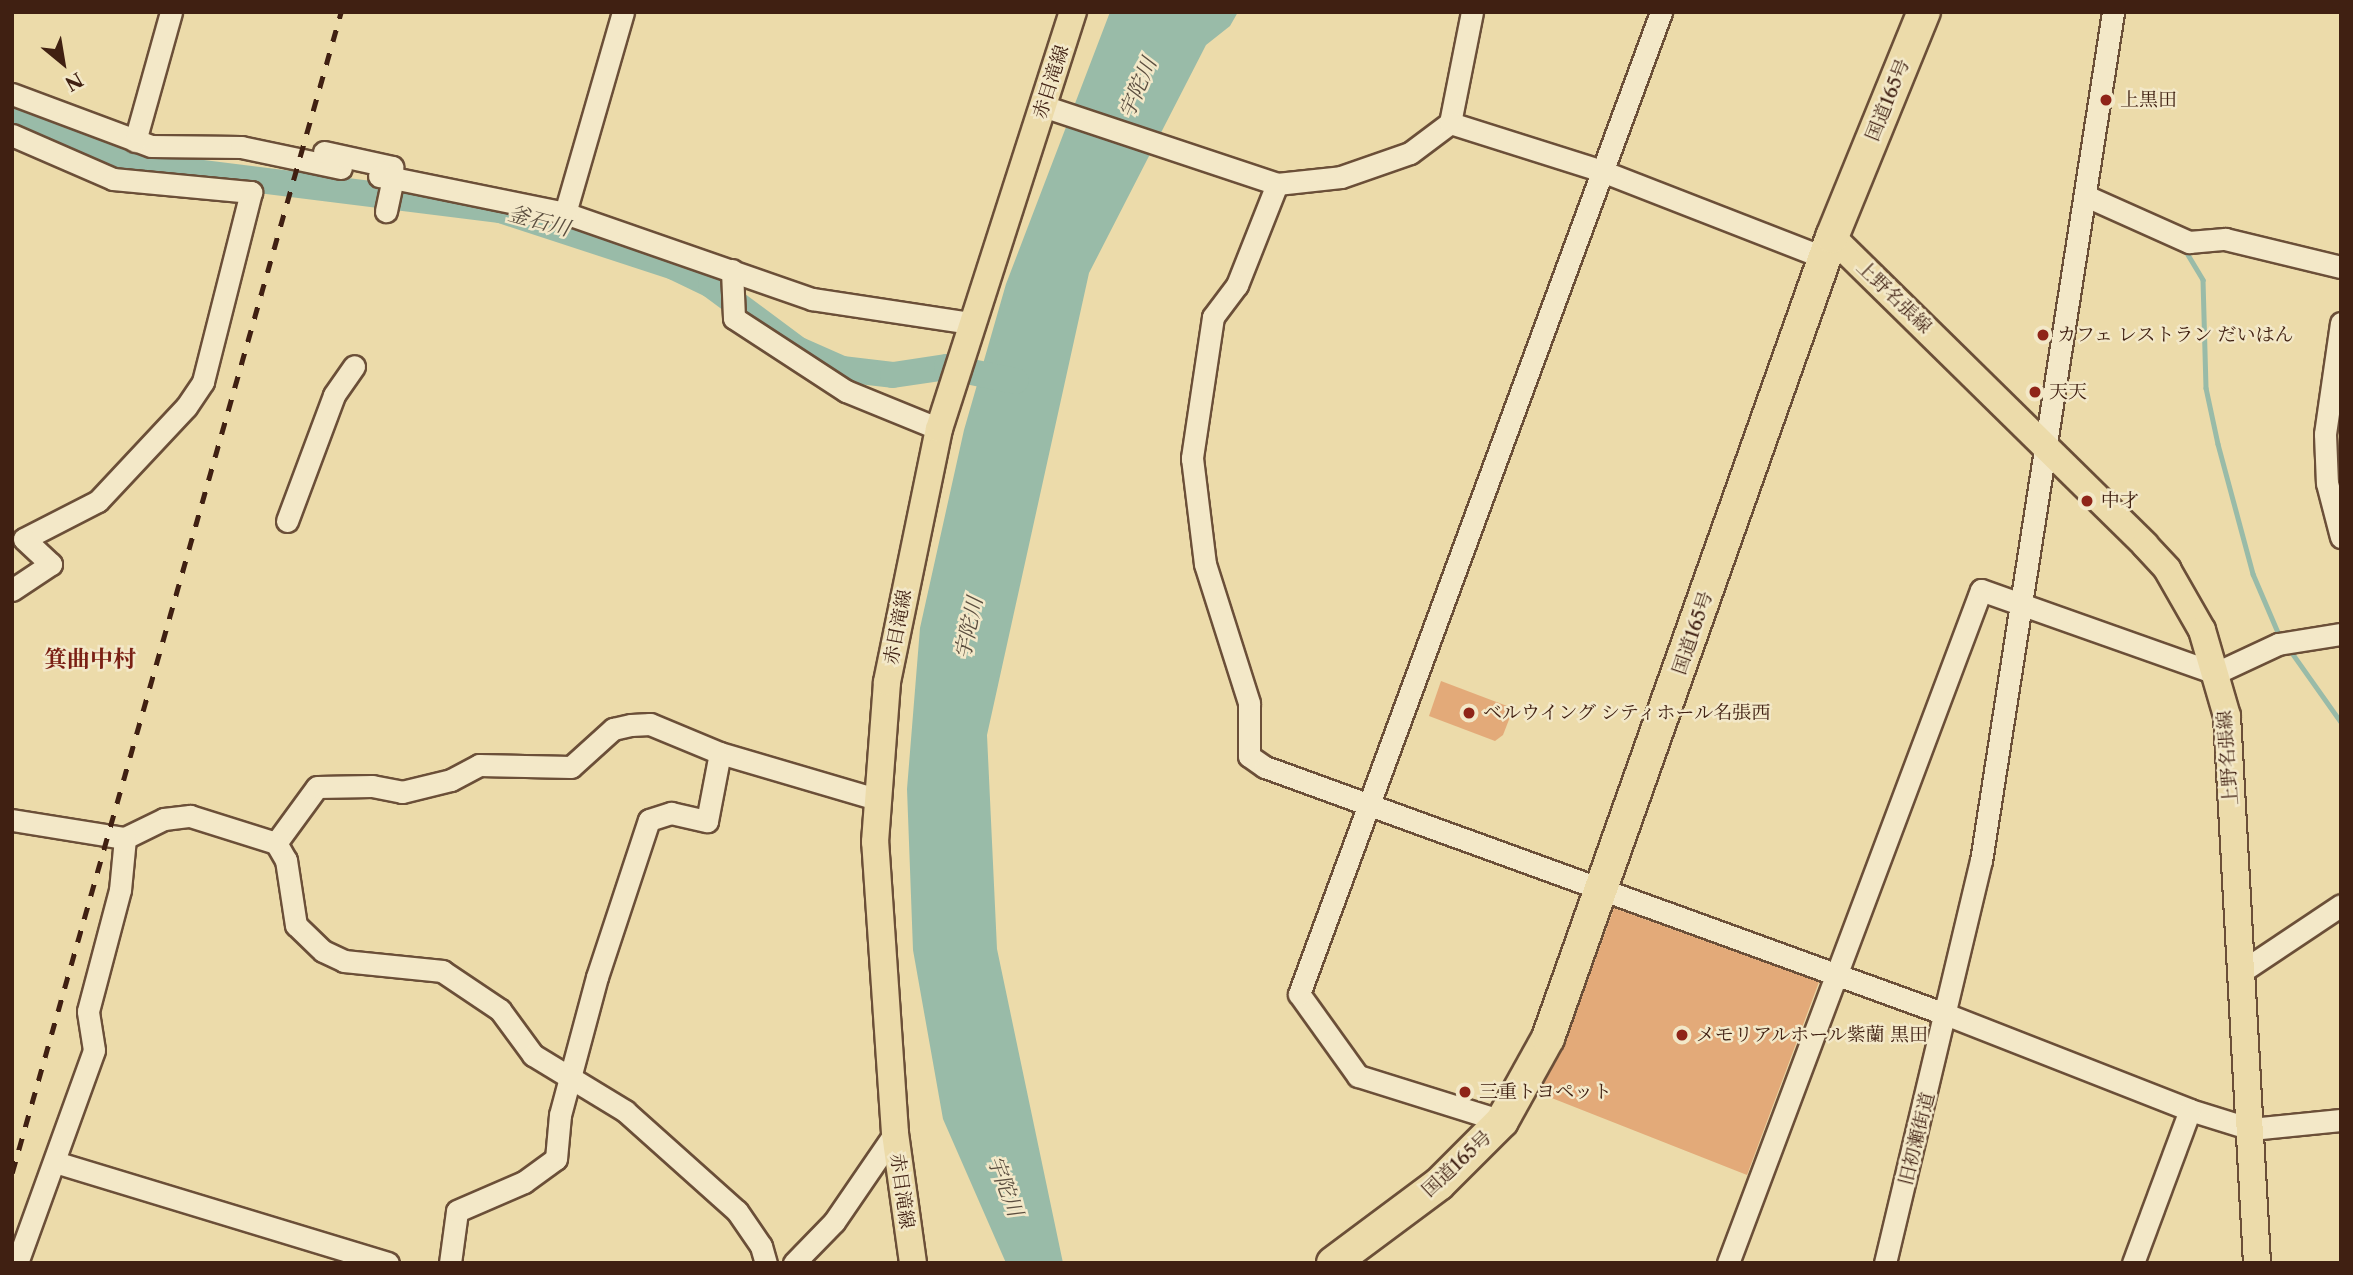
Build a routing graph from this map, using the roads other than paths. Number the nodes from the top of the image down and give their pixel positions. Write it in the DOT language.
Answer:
graph roads {
  1 [pos="171,12"];
  2 [pos="622,12"];
  3 [pos="1073,12"];
  4 [pos="1472,12"];
  5 [pos="1661,12"];
  6 [pos="1924,12"];
  7 [pos="2113,12"];
  8 [pos="12,94"];
  9 [pos="1047,107"];
  10 [pos="1450,123"];
  11 [pos="12,135"];
  12 [pos="135,141"];
  13 [pos="324,152"];
  14 [pos="1602,171"];
  15 [pos="392,181"];
  16 [pos="1277,184"];
  17 [pos="2086,196"];
  18 [pos="386,208"];
  19 [pos="565,213"];
  20 [pos="1828,247"];
  21 [pos="2341,267"];
  22 [pos="732,279"];
  23 [pos="971,323"];
  24 [pos="2341,323"];
  25 [pos="354,366"];
  26 [pos="939,429"];
  27 [pos="2047,445"];
  28 [pos="287,521"];
  29 [pos="2341,537"];
  30 [pos="12,590"];
  31 [pos="2025,604"];
  32 [pos="2341,634"];
  33 [pos="2217,673"];
  34 [pos="720,753"];
  35 [pos="876,799"];
  36 [pos="1371,802"];
  37 [pos="12,820"];
  38 [pos="125,838"];
  39 [pos="276,843"];
  40 [pos="1603,887"];
  41 [pos="2341,905"];
  42 [pos="2241,972"];
  43 [pos="1834,973"];
  44 [pos="1948,1015"];
  45 [pos="569,1082"];
  46 [pos="2190,1110"];
  47 [pos="2341,1120"];
  48 [pos="1502,1121"];
  49 [pos="2250,1129"];
  50 [pos="895,1133"];
  51 [pos="55,1162"];
  52 [pos="1366,1252"];
  53 [pos="17,1263"];
  54 [pos="388,1263"];
  55 [pos="450,1263"];
  56 [pos="766,1263"];
  57 [pos="794,1263"];
  58 [pos="913,1263"];
  59 [pos="1333,1263"];
  60 [pos="1728,1263"];
  61 [pos="1885,1263"];
  62 [pos="2133,1263"];
  63 [pos="2257,1263"];
  1 -- 12 [label="street"];
  2 -- 19 [label="street"];
  3 -- 9 [label="main road, 赤目滝線"];
  4 -- 10 [label="street"];
  5 -- 14 [label="street"];
  6 -- 20 [label="highway, 国道165号"];
  7 -- 17 [label="street, 旧初瀬街道"];
  8 -- 12 [label="street"];
  9 -- 16 [label="street"];
  9 -- 23 [label="main road, 赤目滝線"];
  10 -- 14 [label="street"];
  10 -- 16 [label="street"];
  11 -- 30 [label="street"];
  12 -- 15 [label="street"];
  13 -- 15 [label="street"];
  14 -- 20 [label="street"];
  14 -- 36 [label="street"];
  15 -- 18 [label="street"];
  15 -- 19 [label="street"];
  16 -- 36 [label="street"];
  17 -- 21 [label="street"];
  17 -- 27 [label="street, 旧初瀬街道"];
  19 -- 22 [label="street"];
  20 -- 27 [label="main road, 上野名張線"];
  20 -- 40 [label="highway, 国道165号"];
  22 -- 23 [label="street"];
  22 -- 26 [label="street"];
  23 -- 26 [label="main road, 赤目滝線"];
  24 -- 29 [label="street"];
  25 -- 28 [label="street"];
  26 -- 35 [label="main road, 赤目滝線"];
  27 -- 31 [label="street, 旧初瀬街道"];
  27 -- 33 [label="main road, 上野名張線"];
  31 -- 33 [label="street"];
  31 -- 43 [label="street"];
  31 -- 44 [label="street, 旧初瀬街道"];
  32 -- 33 [label="street"];
  33 -- 42 [label="main road, 上野名張線"];
  34 -- 35 [label="street"];
  34 -- 39 [label="street"];
  34 -- 45 [label="street"];
  35 -- 50 [label="main road, 赤目滝線"];
  36 -- 40 [label="street"];
  36 -- 48 [label="street"];
  37 -- 38 [label="street"];
  38 -- 39 [label="street"];
  38 -- 51 [label="street"];
  39 -- 45 [label="street"];
  40 -- 43 [label="street"];
  40 -- 48 [label="highway, 国道165号"];
  41 -- 42 [label="street"];
  42 -- 49 [label="main road, 上野名張線"];
  43 -- 44 [label="street"];
  43 -- 60 [label="street"];
  44 -- 46 [label="street"];
  44 -- 61 [label="street, 旧初瀬街道"];
  45 -- 55 [label="street"];
  45 -- 56 [label="street"];
  46 -- 49 [label="street"];
  46 -- 62 [label="street"];
  47 -- 49 [label="street"];
  48 -- 52 [label="highway, 国道165号"];
  49 -- 63 [label="main road, 上野名張線"];
  50 -- 57 [label="street"];
  50 -- 58 [label="main road, 赤目滝線"];
  51 -- 53 [label="street"];
  51 -- 54 [label="street"];
  52 -- 59 [label="highway, 国道165号"];
}
